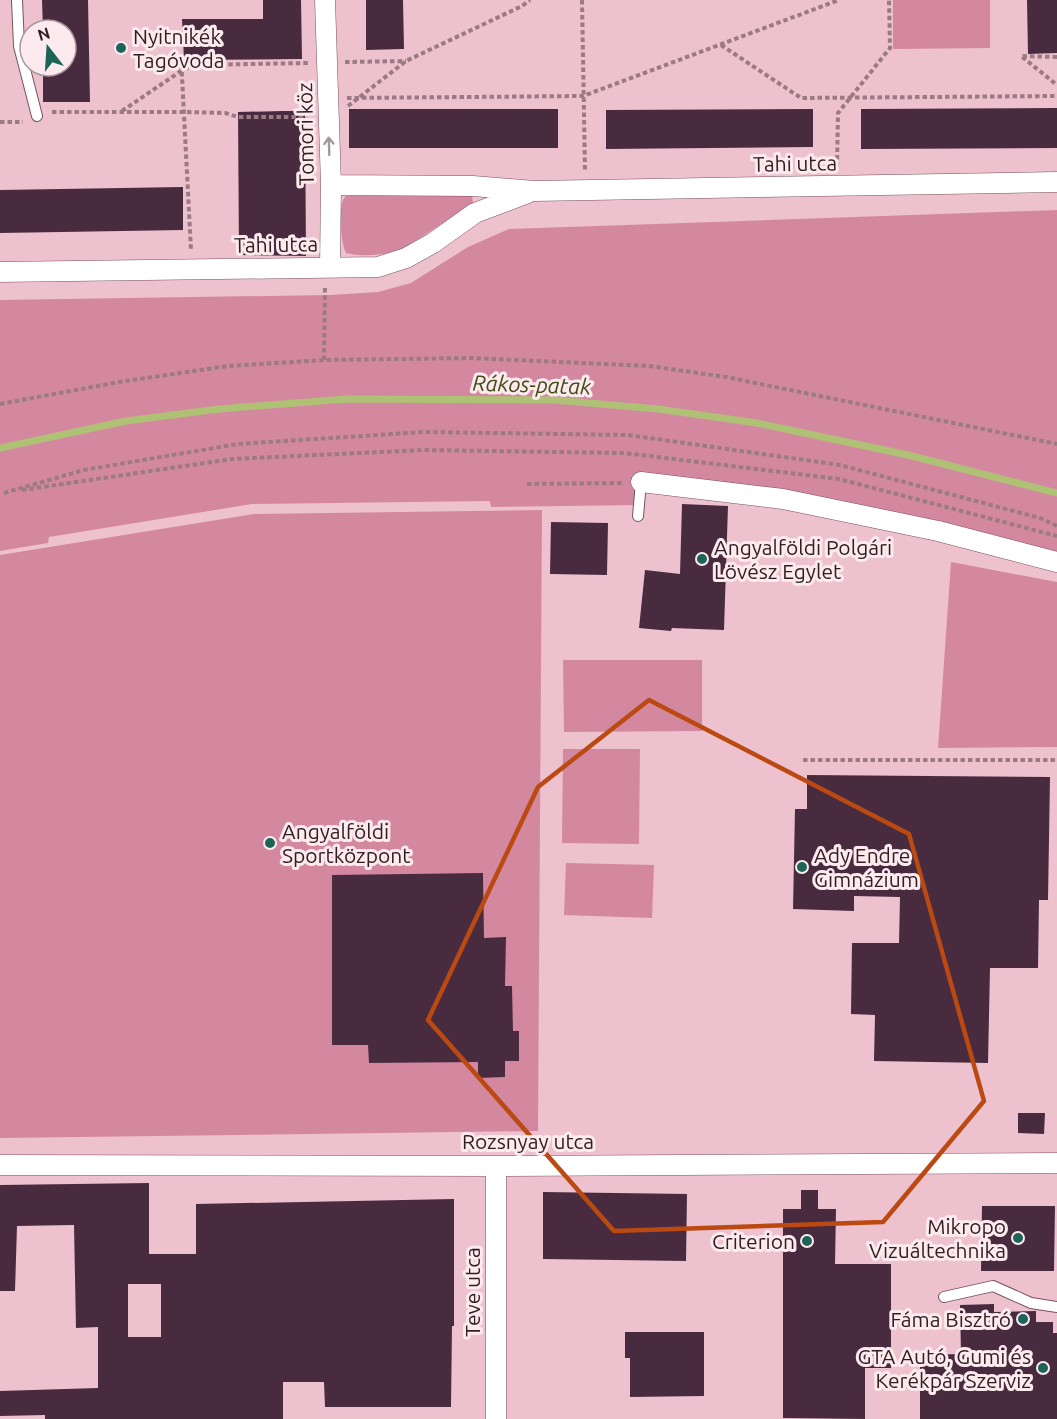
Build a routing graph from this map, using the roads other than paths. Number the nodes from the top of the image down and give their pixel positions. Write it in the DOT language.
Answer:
graph roads {
  1 [pos="16,0"];
  2 [pos="325,0"];
  3 [pos="37,116"];
  4 [pos="1057,182"];
  5 [pos="331,185"];
  6 [pos="534,191"];
  7 [pos="330,267"];
  8 [pos="0,272"];
  9 [pos="641,482"];
  10 [pos="638,516"];
  11 [pos="1057,562"];
  12 [pos="1057,1162"];
  13 [pos="0,1165"];
  14 [pos="496,1166"];
  15 [pos="944,1298"];
  16 [pos="1057,1307"];
  17 [pos="496,1419"];
  1 -- 3 [label="lane"];
  5 -- 2 [label="street, Tomori köz, one-way"];
  4 -- 6 [label="street, Tahi utca"];
  5 -- 6 [label="street, Tahi utca"];
  5 -- 7 [label="street, Tomori köz"];
  6 -- 7 [label="street, Tahi utca"];
  7 -- 8 [label="street, Tahi utca"];
  9 -- 10 [label="lane"];
  9 -- 11 [label="street"];
  12 -- 14 [label="street, Rozsnyay utca"];
  13 -- 14 [label="street, Rozsnyay utca"];
  14 -- 17 [label="street, Teve utca"];
  15 -- 16 [label="lane"];
}
